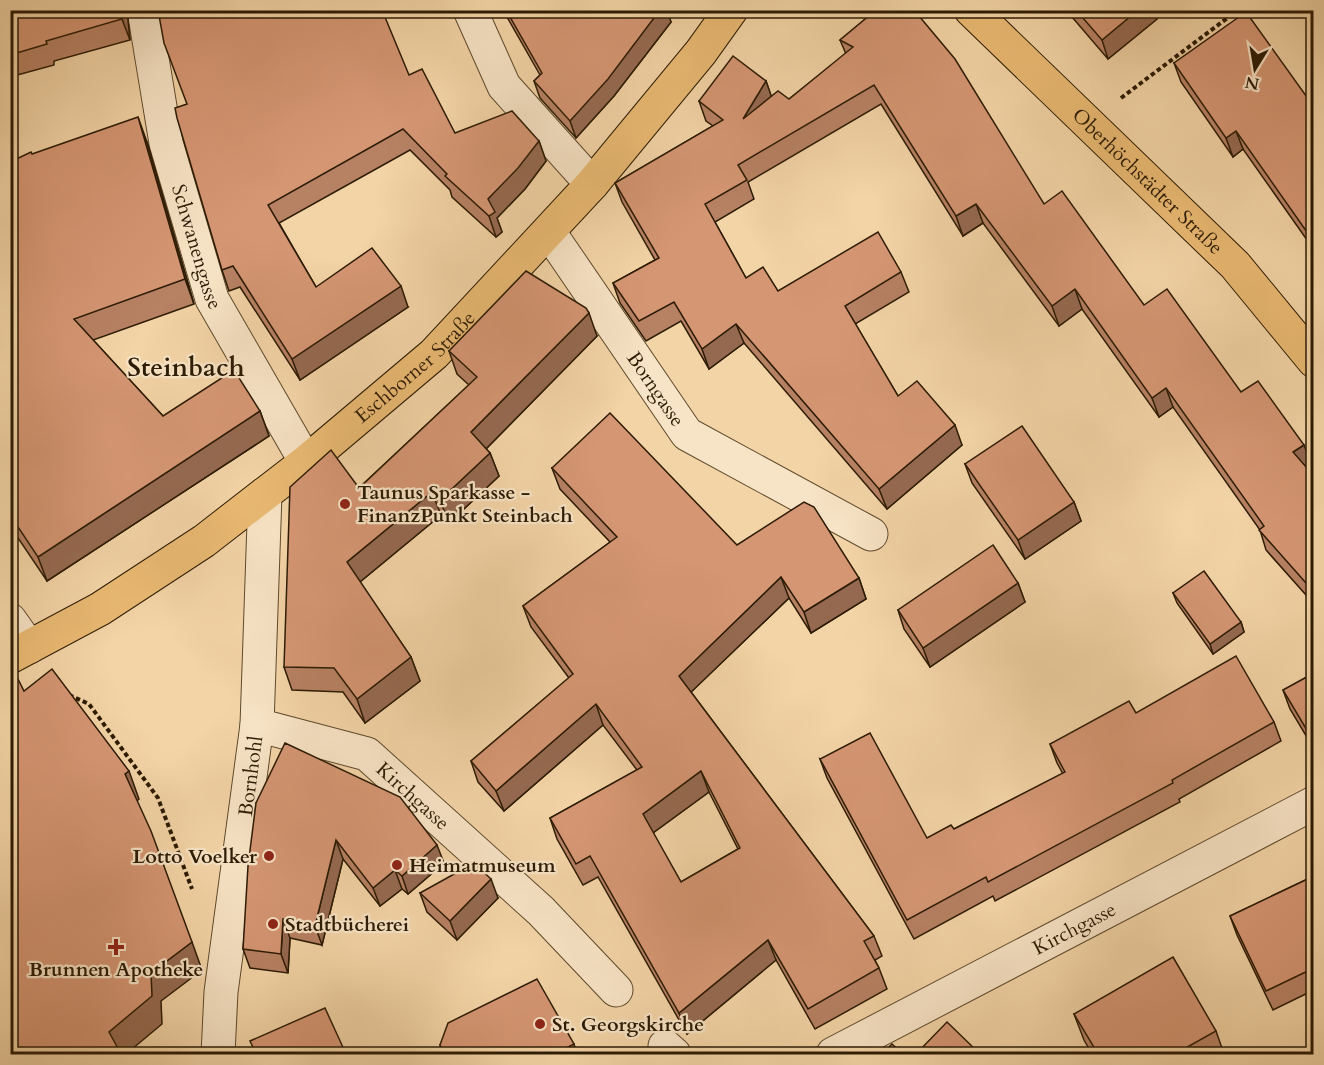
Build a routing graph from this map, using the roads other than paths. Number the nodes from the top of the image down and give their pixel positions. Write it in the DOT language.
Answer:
graph roads {
  1 [pos="144,10"];
  2 [pos="470,10"];
  3 [pos="730,10"];
  4 [pos="971,10"];
  5 [pos="592,184"];
  6 [pos="549,232"];
  7 [pos="1314,361"];
  8 [pos="306,462"];
  9 [pos="265,494"];
  10 [pos="871,534"];
  11 [pos="10,620"];
  12 [pos="20,652"];
  13 [pos="257,725"];
  14 [pos="1314,803"];
  15 [pos="616,990"];
  16 [pos="218,1054"];
  17 [pos="833,1054"];
  1 -- 8 [label="street, Schwanengasse"];
  2 -- 5 [label="street"];
  3 -- 5 [label="main road, Eschborner Straße"];
  4 -- 7 [label="main road, Oberhöchstädter Straße"];
  5 -- 6 [label="main road, Eschborner Straße"];
  6 -- 8 [label="main road, Eschborner Straße"];
  6 -- 10 [label="street, Borngasse"];
  8 -- 9 [label="main road, Eschborner Straße"];
  9 -- 12 [label="main road, Eschborner Straße"];
  9 -- 13 [label="street, Bornhohl"];
  11 -- 12 [label="street"];
  13 -- 15 [label="street, Kirchgasse"];
  13 -- 16 [label="street, Bornhohl"];
  14 -- 17 [label="street, Kirchgasse"];
}
